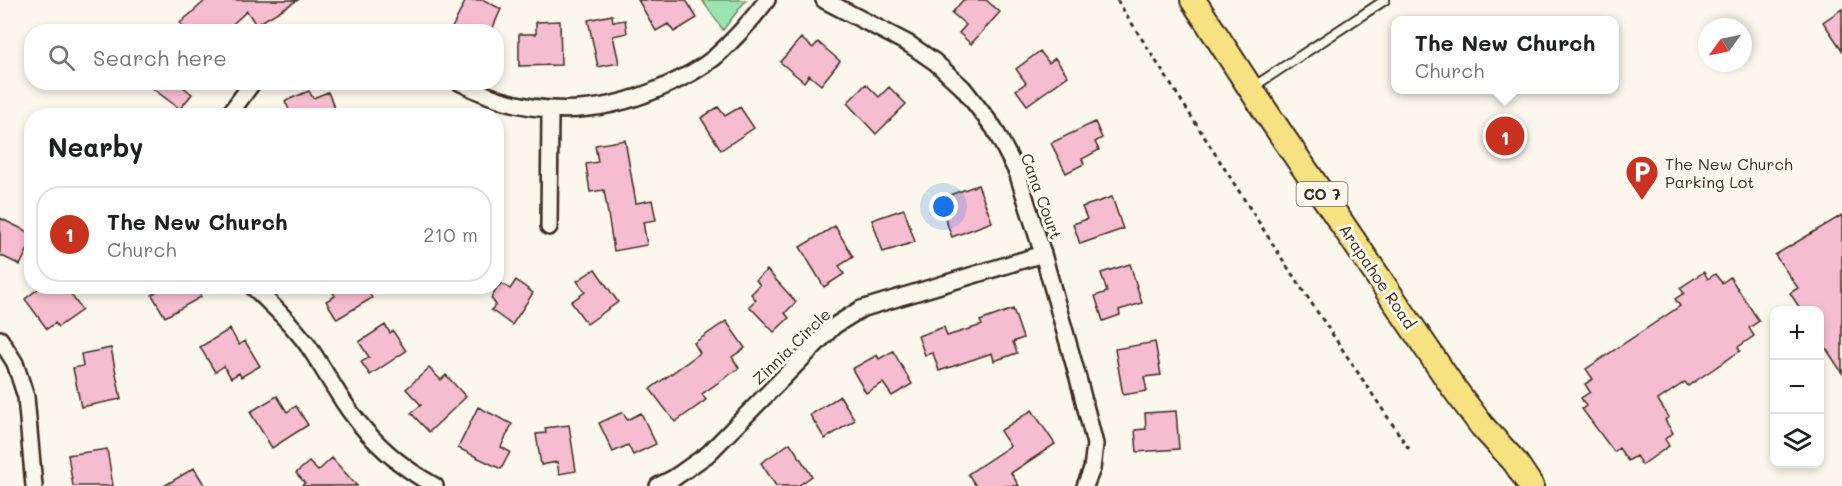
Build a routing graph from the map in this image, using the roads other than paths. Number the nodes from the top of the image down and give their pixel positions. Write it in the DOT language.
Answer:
graph roads {
  1 [pos="767,0"];
  2 [pos="824,0"];
  3 [pos="1193,0"];
  4 [pos="1385,0"];
  5 [pos="1251,89"];
  6 [pos="247,90"];
  7 [pos="473,90"];
  8 [pos="234,108"];
  9 [pos="550,111"];
  10 [pos="549,227"];
  11 [pos="1043,254"];
  12 [pos="260,294"];
  13 [pos="0,339"];
  14 [pos="34,486"];
  15 [pos="435,486"];
  16 [pos="658,486"];
  17 [pos="1085,486"];
  18 [pos="1531,486"];
  1 -- 9 [label="street"];
  2 -- 11 [label="street, Cana Court"];
  3 -- 5 [label="main road, Arapahoe Road / CO 7"];
  4 -- 5 [label="lane"];
  5 -- 18 [label="main road, Arapahoe Road / CO 7"];
  6 -- 8 [label="street"];
  7 -- 9 [label="street"];
  9 -- 10 [label="street"];
  11 -- 16 [label="street, Zinnia Circle"];
  11 -- 17 [label="street, Cana Court"];
  12 -- 15 [label="street"];
  13 -- 14 [label="street"];
}
